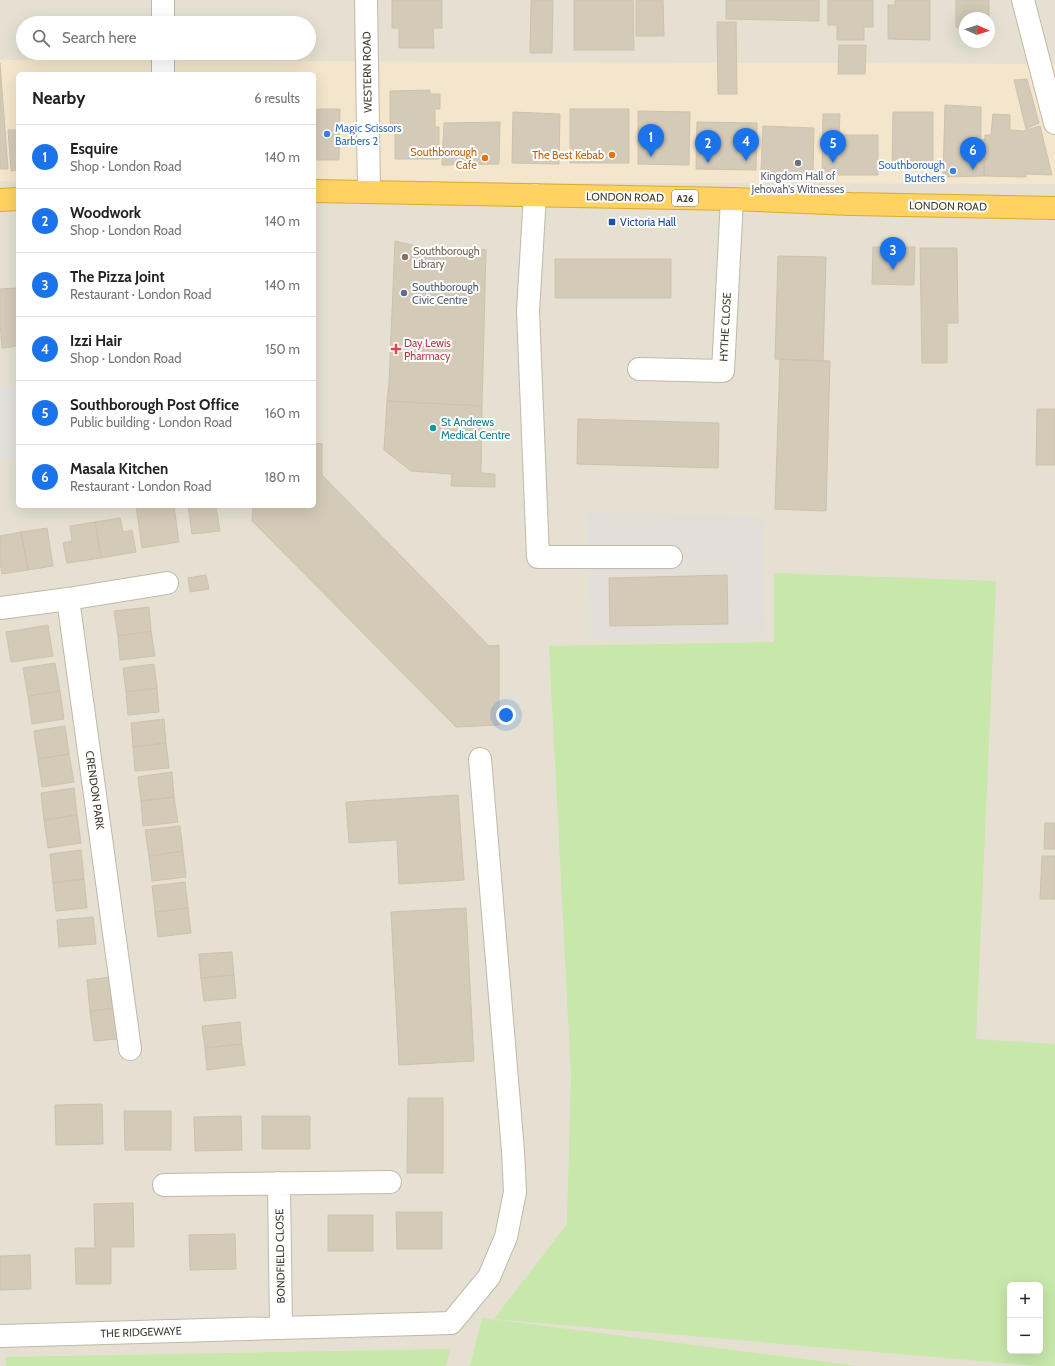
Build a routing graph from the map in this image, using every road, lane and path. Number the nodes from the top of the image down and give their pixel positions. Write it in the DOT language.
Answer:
graph roads {
  1 [pos="163,0"];
  2 [pos="366,0"];
  3 [pos="1023,0"];
  4 [pos="163,16"];
  5 [pos="163,60"];
  6 [pos="163,72"];
  7 [pos="1055,123"];
  8 [pos="316,191"];
  9 [pos="369,192"];
  10 [pos="535,195"];
  11 [pos="16,199"];
  12 [pos="732,199"];
  13 [pos="0,200"];
  14 [pos="1055,208"];
  15 [pos="639,369"];
  16 [pos="671,556"];
  17 [pos="167,583"];
  18 [pos="68,599"];
  19 [pos="0,608"];
  20 [pos="480,759"];
  21 [pos="130,1049"];
  22 [pos="390,1182"];
  23 [pos="279,1183"];
  24 [pos="164,1185"];
  25 [pos="281,1328"];
  26 [pos="0,1336"];
  1 -- 4 [label="street"];
  2 -- 9 [label="street, WESTERN ROAD"];
  3 -- 7 [label="street"];
  5 -- 6 [label="street"];
  8 -- 9 [label="highway, LONDON ROAD / A26"];
  9 -- 10 [label="highway, LONDON ROAD / A26"];
  10 -- 12 [label="highway, LONDON ROAD / A26"];
  10 -- 16 [label="street"];
  11 -- 13 [label="highway"];
  12 -- 14 [label="highway, LONDON ROAD / A26"];
  12 -- 15 [label="street, HYTHE CLOSE"];
  17 -- 18 [label="street"];
  18 -- 19 [label="street"];
  18 -- 21 [label="street, CRENDON PARK"];
  20 -- 25 [label="street, THE RIDGEWAYE"];
  22 -- 23 [label="street"];
  23 -- 24 [label="street"];
  23 -- 25 [label="street, BONDFIELD CLOSE"];
  25 -- 26 [label="street, THE RIDGEWAYE"];
}
